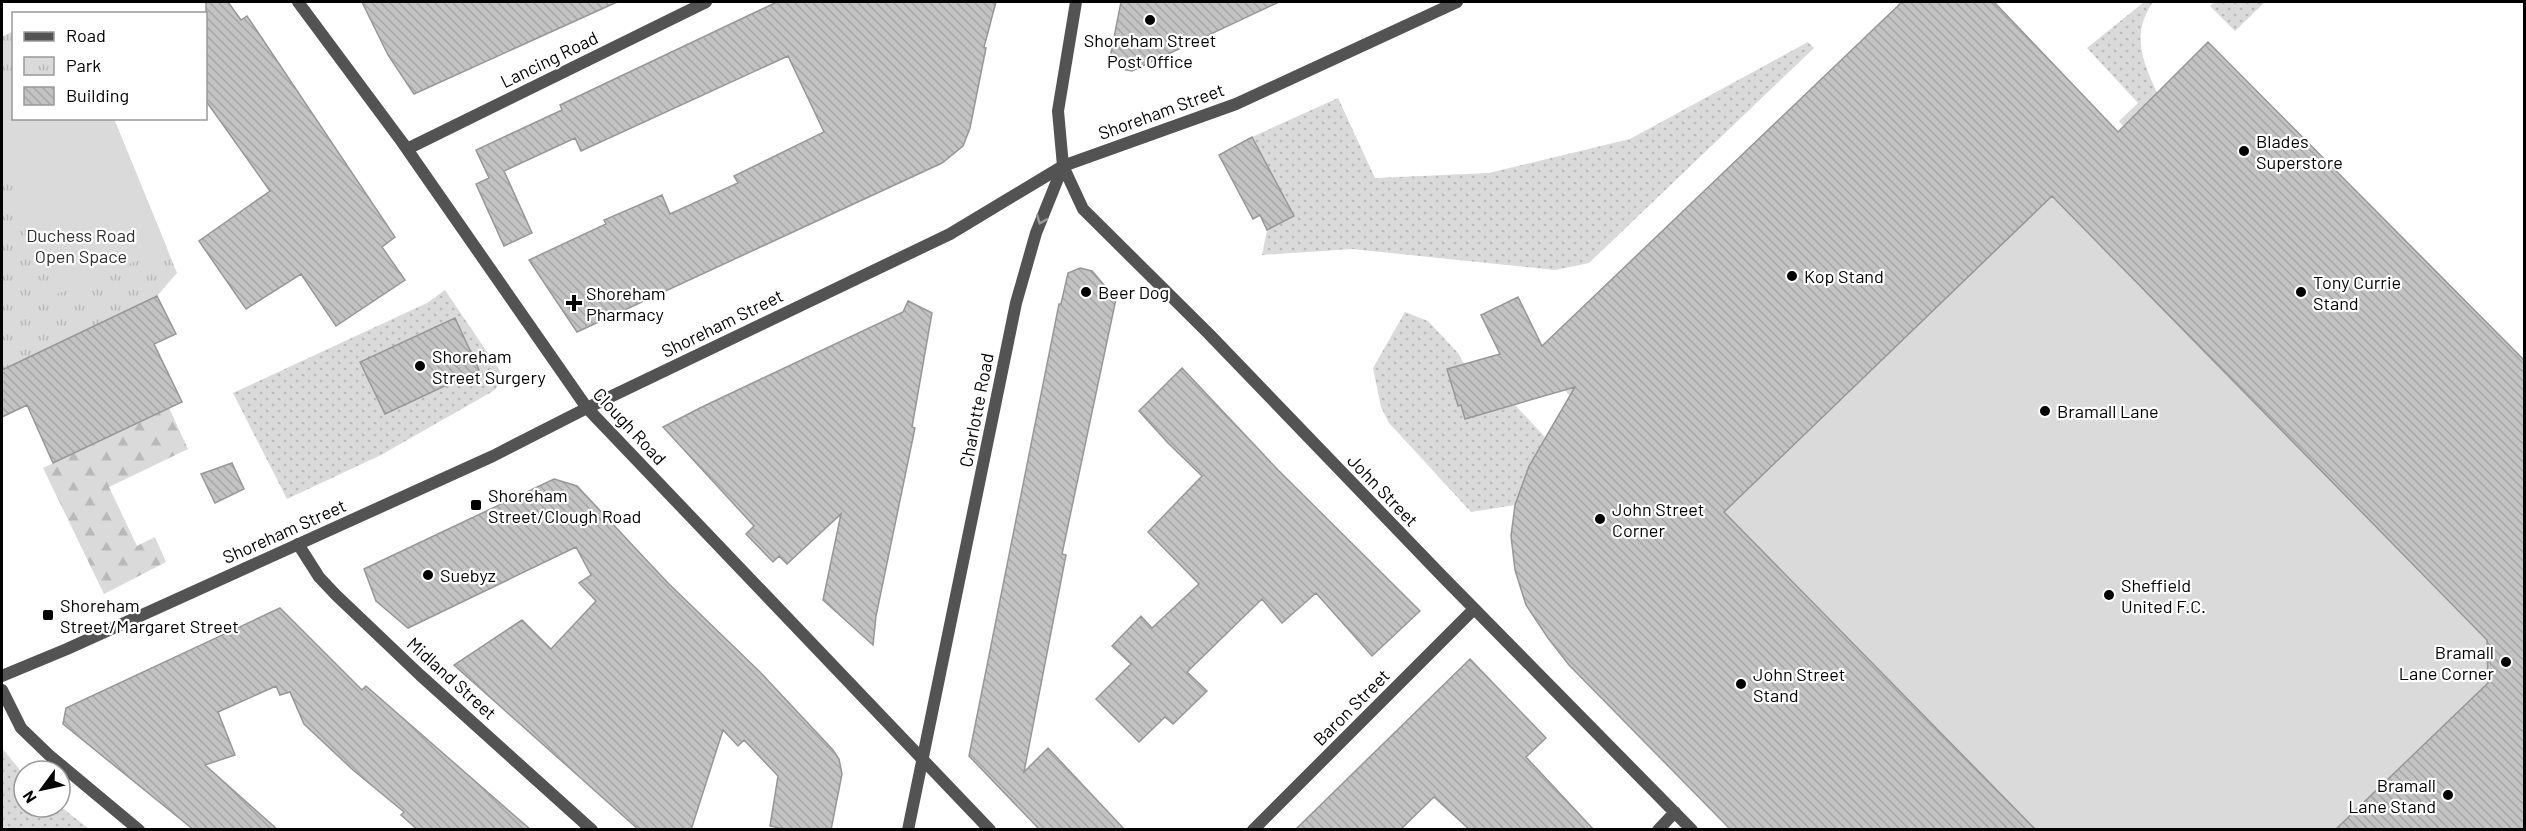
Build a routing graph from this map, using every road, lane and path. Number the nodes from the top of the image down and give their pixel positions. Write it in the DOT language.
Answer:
graph roads {
  1 [pos="298,2"];
  2 [pos="706,2"];
  3 [pos="1076,2"];
  4 [pos="1457,2"];
  5 [pos="407,149"];
  6 [pos="1063,166"];
  7 [pos="587,408"];
  8 [pos="298,544"];
  9 [pos="1474,609"];
  10 [pos="2,676"];
  11 [pos="2,690"];
  12 [pos="924,760"];
  13 [pos="1675,812"];
  14 [pos="139,830"];
  15 [pos="592,830"];
  16 [pos="908,830"];
  17 [pos="990,830"];
  18 [pos="1253,830"];
  19 [pos="1658,830"];
  20 [pos="1692,830"];
  1 -- 5 [label="street, Clough Road"];
  2 -- 5 [label="street, Lancing Road"];
  3 -- 6 [label="street, Charlotte Road"];
  4 -- 6 [label="street, Shoreham Street"];
  5 -- 7 [label="street, Clough Road"];
  6 -- 7 [label="street, Shoreham Street"];
  6 -- 9 [label="street, John Street"];
  6 -- 12 [label="street, Charlotte Road, one-way"];
  7 -- 8 [label="street, Shoreham Street"];
  7 -- 12 [label="street, Clough Road"];
  8 -- 10 [label="street, Shoreham Street"];
  8 -- 15 [label="street, Midland Street"];
  9 -- 13 [label="street, John Street"];
  9 -- 18 [label="street, Baron Street"];
  11 -- 14 [label="street"];
  12 -- 16 [label="street, Charlotte Road"];
  12 -- 17 [label="street, Clough Road"];
  13 -- 19 [label="street"];
  13 -- 20 [label="street, John Street"];
}
